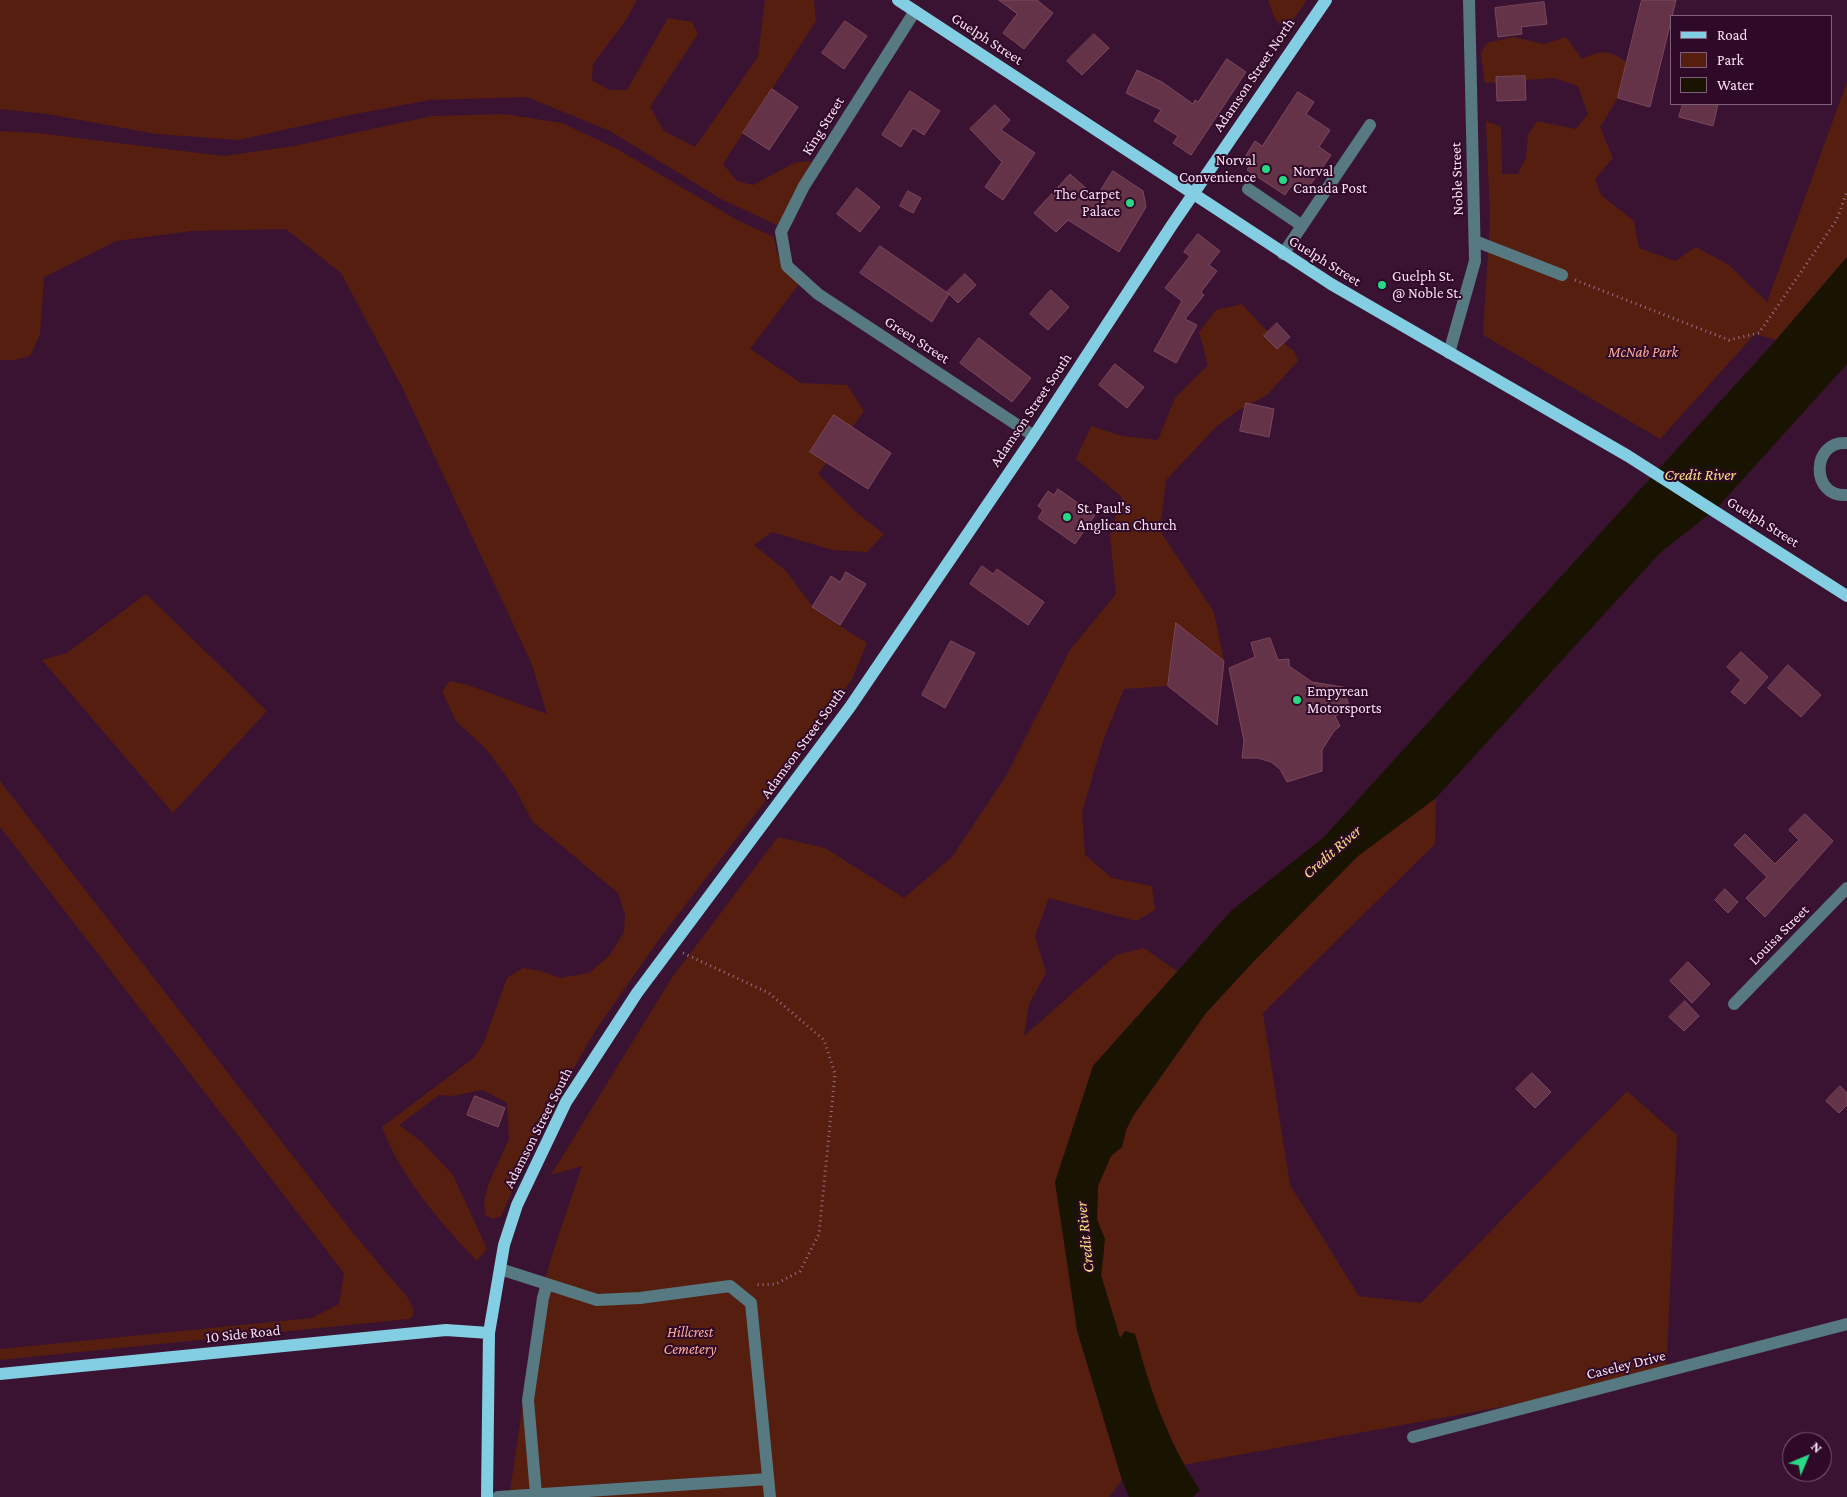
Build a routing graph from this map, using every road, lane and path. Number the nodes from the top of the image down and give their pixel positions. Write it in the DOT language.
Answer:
graph roads {
  1 [pos="898,0"];
  2 [pos="1326,0"];
  3 [pos="1469,0"];
  4 [pos="915,11"];
  5 [pos="1370,125"];
  6 [pos="1248,189"];
  7 [pos="1847,192"];
  8 [pos="1193,194"];
  9 [pos="1302,225"];
  10 [pos="1475,241"];
  11 [pos="1283,254"];
  12 [pos="787,266"];
  13 [pos="1562,275"];
  14 [pos="1449,353"];
  15 [pos="1034,436"];
  16 [pos="1847,443"];
  17 [pos="1847,495"];
  18 [pos="1847,596"];
  19 [pos="1847,888"];
  20 [pos="671,948"];
  21 [pos="1734,1004"];
  22 [pos="500,1269"];
  23 [pos="547,1284"];
  24 [pos="730,1286"];
  25 [pos="1847,1324"];
  26 [pos="489,1333"];
  27 [pos="0,1374"];
  28 [pos="1413,1436"];
  29 [pos="768,1478"];
  30 [pos="536,1494"];
  31 [pos="487,1497"];
  32 [pos="498,1497"];
  33 [pos="770,1497"];
  1 -- 4 [label="main road, Guelph Street"];
  2 -- 8 [label="main road, Adamson Street North"];
  3 -- 10 [label="street, Noble Street"];
  4 -- 8 [label="main road, Guelph Street"];
  4 -- 12 [label="street, King Street"];
  5 -- 9 [label="street"];
  6 -- 9 [label="street"];
  7 -- 13 [label="path"];
  8 -- 11 [label="main road, Guelph Street"];
  8 -- 15 [label="main road, Adamson Street South"];
  9 -- 11 [label="street"];
  10 -- 13 [label="street"];
  10 -- 14 [label="street, Noble Street"];
  11 -- 14 [label="main road, Guelph Street"];
  12 -- 15 [label="street, Green Street"];
  14 -- 18 [label="main road, Guelph Street"];
  15 -- 20 [label="main road, Adamson Street South"];
  16 -- 17 [label="street"];
  19 -- 21 [label="street, Louisa Street"];
  20 -- 22 [label="main road, Adamson Street South"];
  20 -- 24 [label="path"];
  22 -- 23 [label="street"];
  22 -- 26 [label="main road, Adamson Street South"];
  23 -- 24 [label="street"];
  23 -- 30 [label="street"];
  24 -- 29 [label="street"];
  25 -- 28 [label="street, Caseley Drive"];
  26 -- 27 [label="main road, 10 Side Road"];
  26 -- 31 [label="main road, Adamson Street South"];
  29 -- 30 [label="street"];
  29 -- 33 [label="street"];
  30 -- 32 [label="street"];
}
